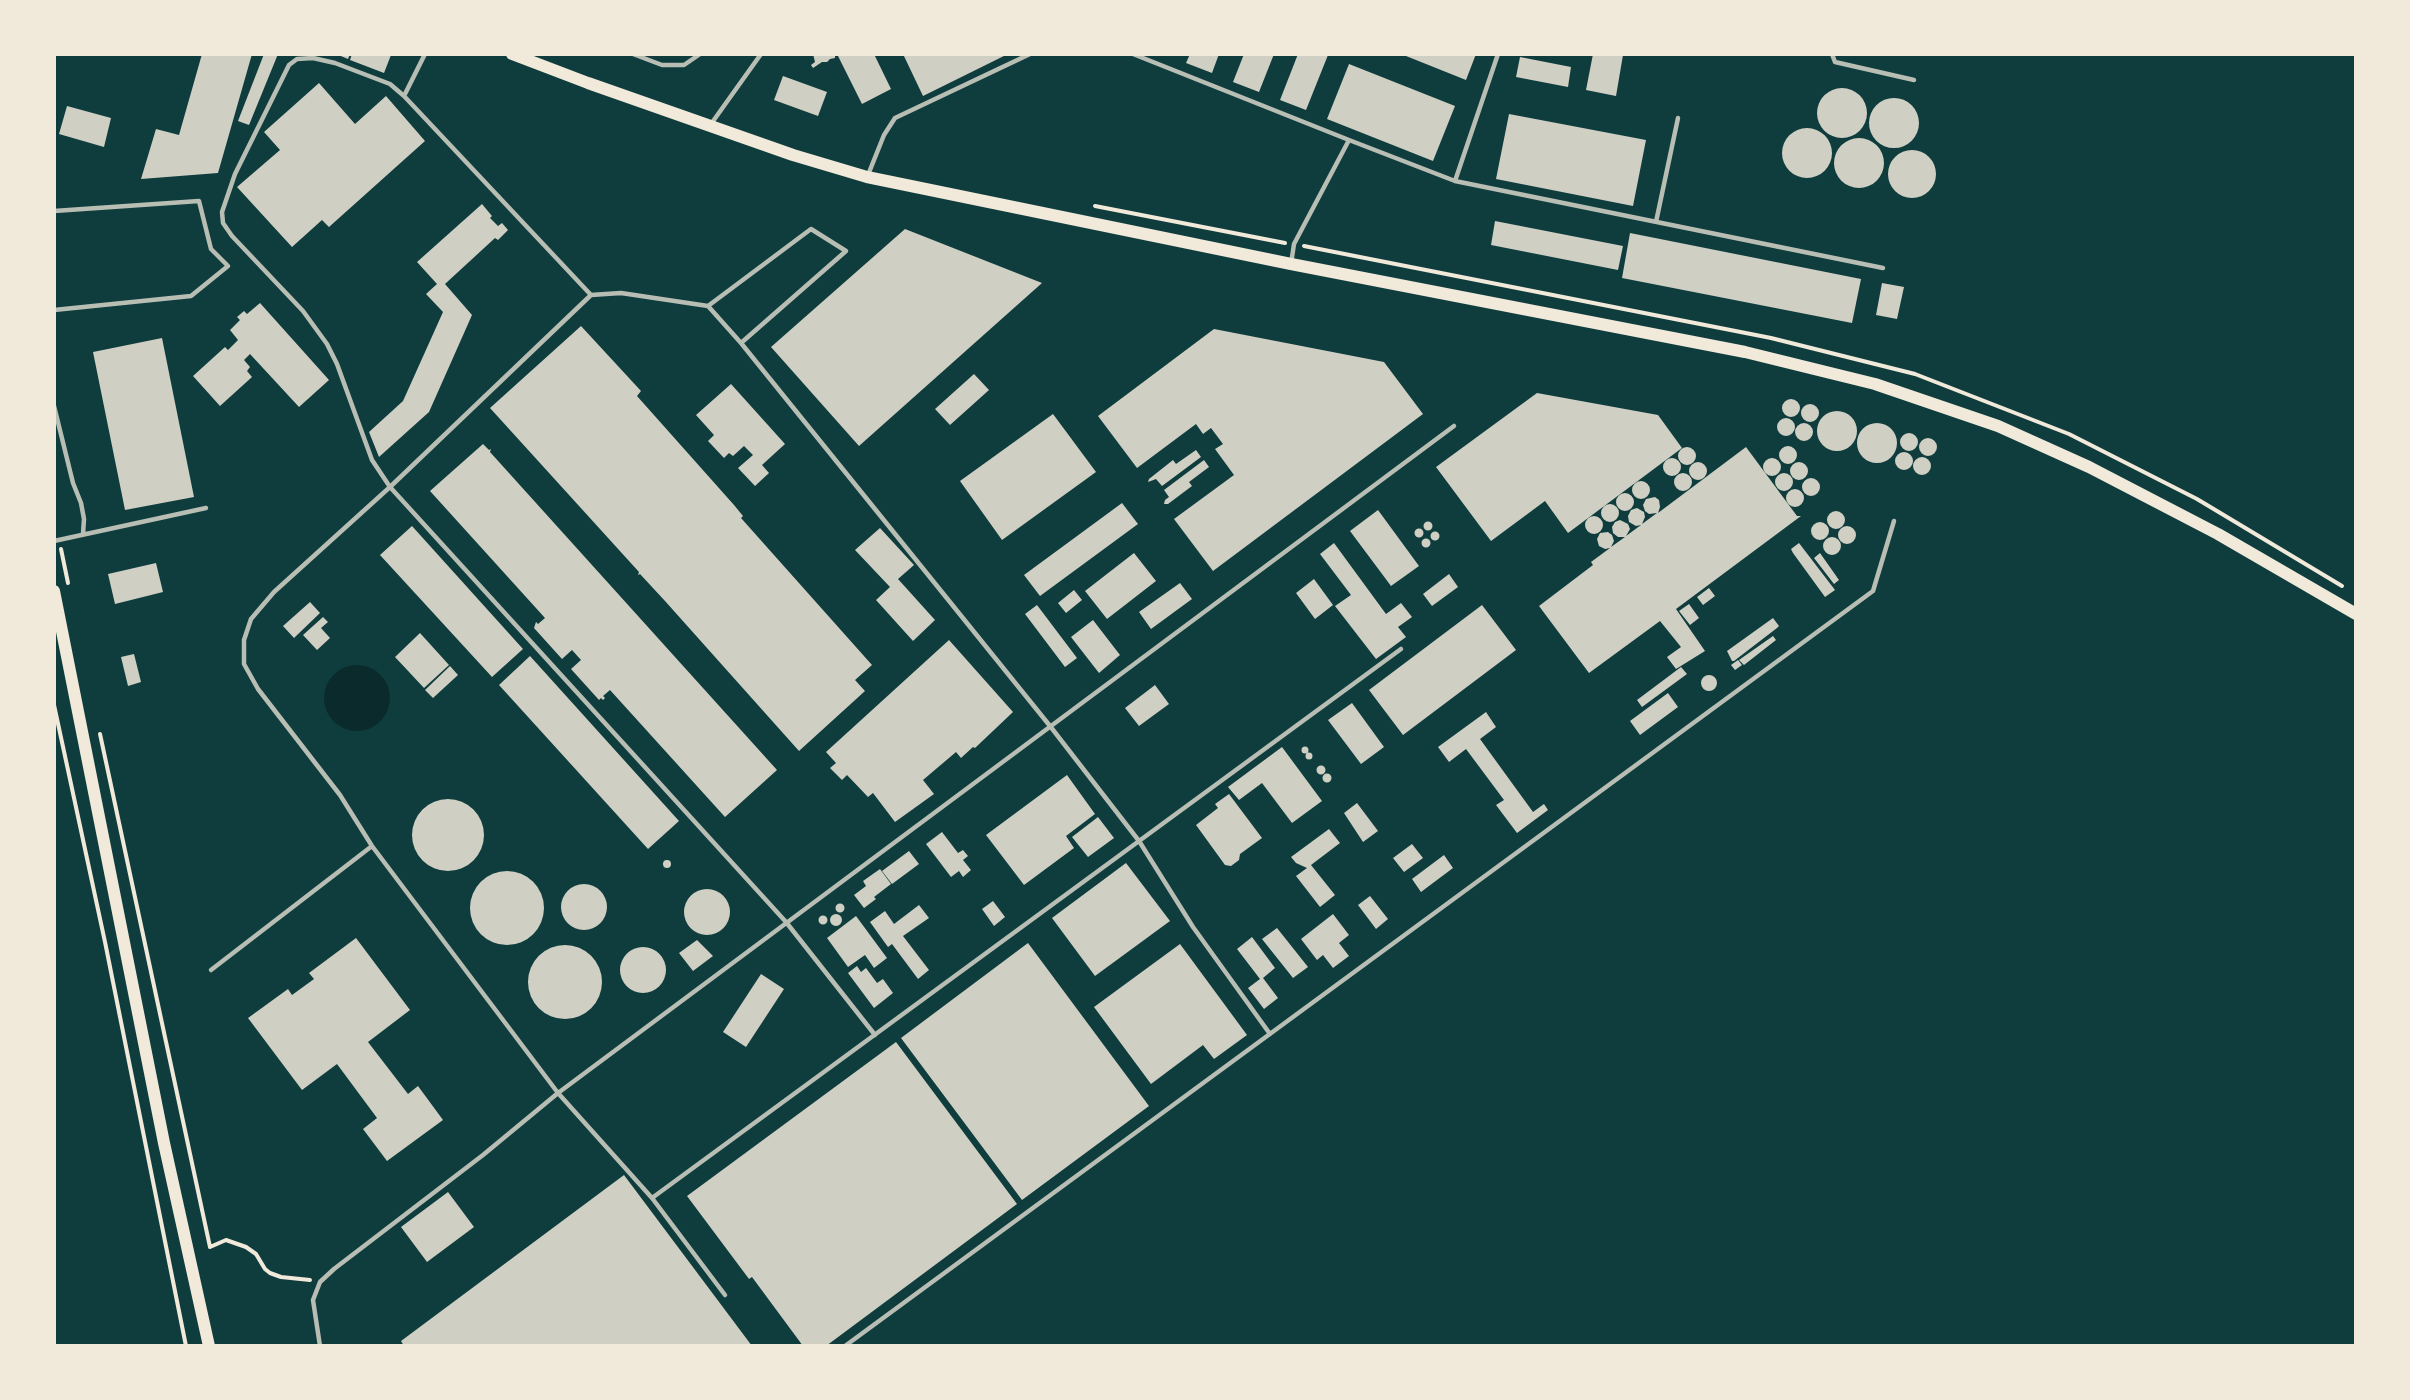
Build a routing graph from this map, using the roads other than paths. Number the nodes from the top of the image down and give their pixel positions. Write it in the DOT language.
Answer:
graph roads {
  1 [pos="424,54"];
  2 [pos="512,54"];
  3 [pos="633,54"];
  4 [pos="700,54"];
  5 [pos="761,54"];
  6 [pos="1030,54"];
  7 [pos="1133,54"];
  8 [pos="1498,54"];
  9 [pos="1832,54"];
  10 [pos="1914,80"];
  11 [pos="404,96"];
  12 [pos="1678,118"];
  13 [pos="710,126"];
  14 [pos="1349,140"];
  15 [pos="867,177"];
  16 [pos="1455,181"];
  17 [pos="54,211"];
  18 [pos="1656,222"];
  19 [pos="1291,264"];
  20 [pos="1883,268"];
  21 [pos="591,295"];
  22 [pos="708,306"];
  23 [pos="54,310"];
  24 [pos="741,343"];
  25 [pos="54,406"];
  26 [pos="1454,426"];
  27 [pos="390,487"];
  28 [pos="206,508"];
  29 [pos="1894,521"];
  30 [pos="83,534"];
  31 [pos="56,541"];
  32 [pos="54,591"];
  33 [pos="2356,614"];
  34 [pos="1401,649"];
  35 [pos="1050,726"];
  36 [pos="1139,841"];
  37 [pos="372,846"];
  38 [pos="786,922"];
  39 [pos="211,970"];
  40 [pos="1270,1034"];
  41 [pos="875,1035"];
  42 [pos="558,1093"];
  43 [pos="652,1198"];
  44 [pos="725,1295"];
  45 [pos="209,1346"];
  46 [pos="320,1346"];
  47 [pos="845,1346"];
  1 -- 11 [label="lane"];
  2 -- 13 [label="main road"];
  3 -- 4 [label="lane"];
  5 -- 13 [label="lane"];
  6 -- 15 [label="lane"];
  7 -- 14 [label="lane"];
  8 -- 16 [label="lane"];
  9 -- 10 [label="lane"];
  11 -- 21 [label="lane"];
  11 -- 27 [label="lane"];
  12 -- 18 [label="lane"];
  13 -- 15 [label="main road"];
  14 -- 16 [label="lane"];
  14 -- 19 [label="lane"];
  15 -- 19 [label="main road"];
  16 -- 18 [label="lane"];
  17 -- 23 [label="lane"];
  18 -- 20 [label="lane"];
  19 -- 33 [label="main road"];
  21 -- 22 [label="lane"];
  21 -- 27 [label="lane"];
  22 -- 24 [label="lane"];
  22 -- 24 [label="lane"];
  24 -- 35 [label="lane"];
  25 -- 30 [label="lane"];
  26 -- 35 [label="lane"];
  27 -- 37 [label="lane"];
  27 -- 38 [label="lane"];
  28 -- 30 [label="lane"];
  29 -- 40 [label="lane"];
  30 -- 31 [label="lane"];
  32 -- 45 [label="main road"];
  34 -- 36 [label="lane"];
  35 -- 36 [label="lane"];
  35 -- 38 [label="lane"];
  36 -- 40 [label="lane"];
  36 -- 41 [label="lane"];
  37 -- 39 [label="lane"];
  37 -- 42 [label="lane"];
  38 -- 41 [label="lane"];
  38 -- 42 [label="lane"];
  40 -- 47 [label="lane"];
  41 -- 43 [label="lane"];
  42 -- 43 [label="lane"];
  42 -- 46 [label="lane"];
  43 -- 44 [label="lane"];
}
